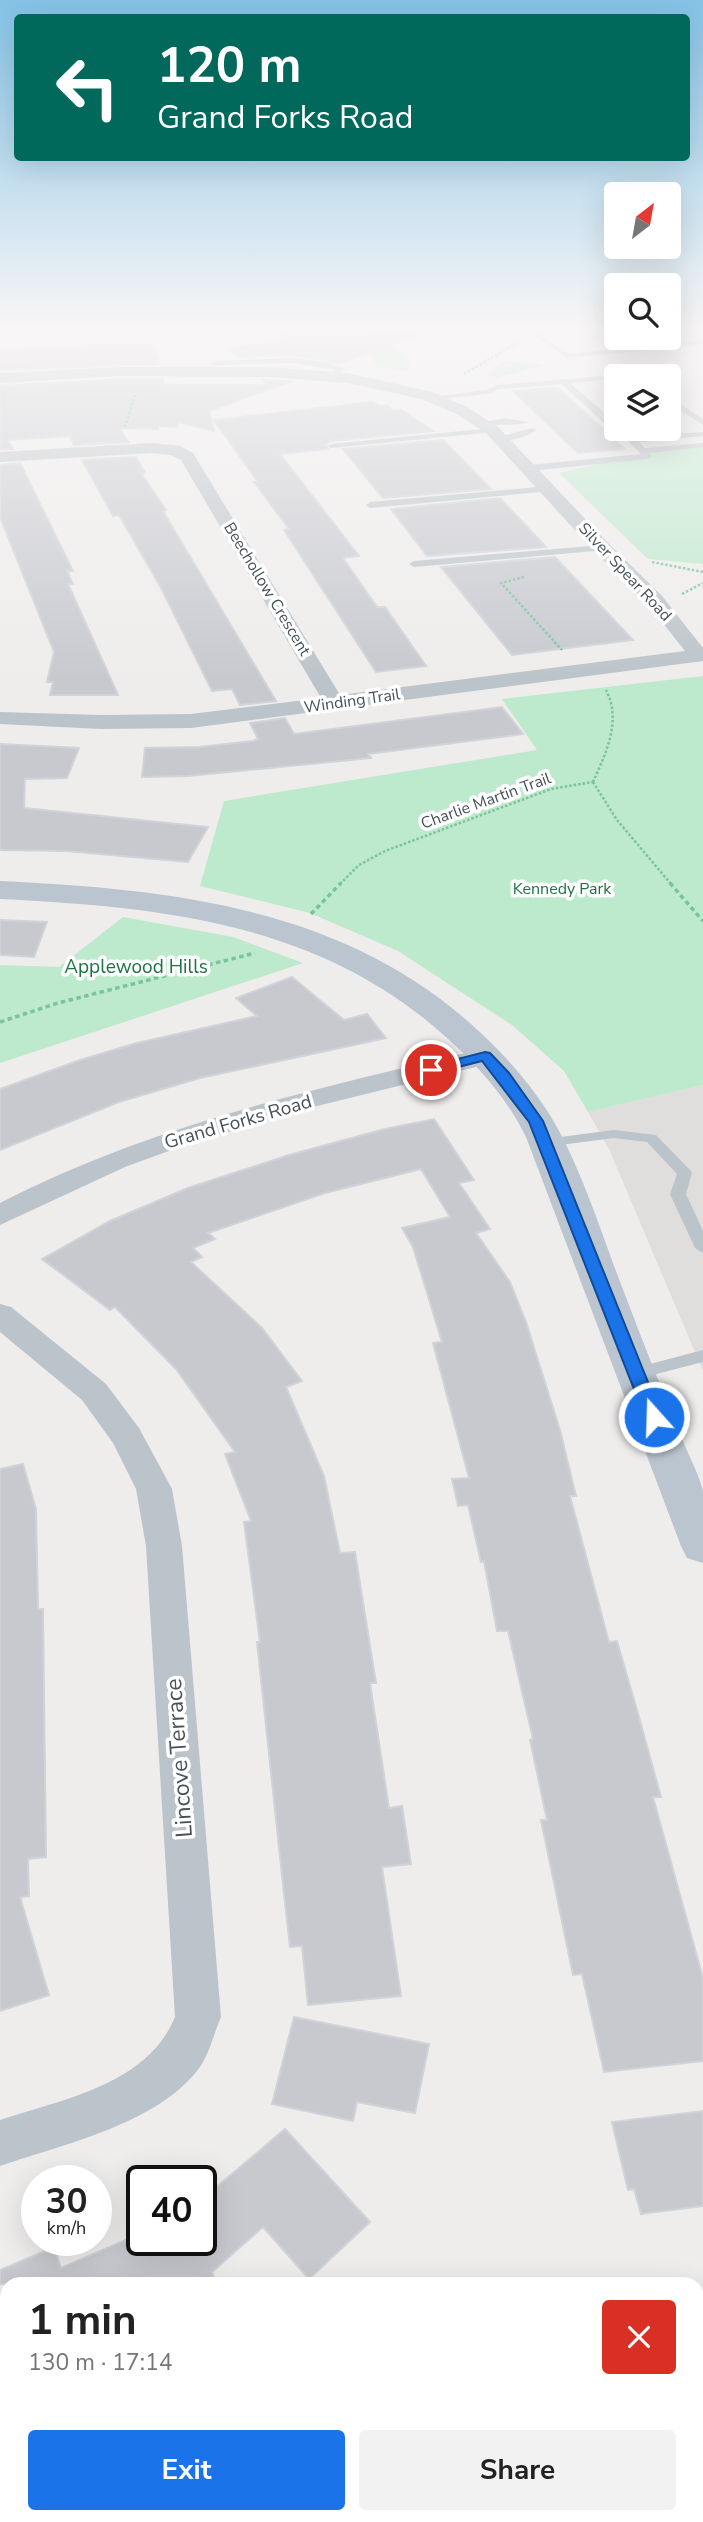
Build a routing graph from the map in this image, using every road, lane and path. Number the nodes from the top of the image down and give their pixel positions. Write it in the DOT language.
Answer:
graph roads {
  1 [pos="331,446"];
  2 [pos="334,446"];
  3 [pos="507,446"];
  4 [pos="638,446"];
  5 [pos="696,446"];
  6 [pos="118,448"];
  7 [pos="643,451"];
  8 [pos="0,457"];
  9 [pos="529,468"];
  10 [pos="549,489"];
  11 [pos="370,505"];
  12 [pos="602,548"];
  13 [pos="617,561"];
  14 [pos="414,564"];
  15 [pos="703,572"];
  16 [pos="525,576"];
  17 [pos="701,655"];
  18 [pos="570,659"];
  19 [pos="602,687"];
  20 [pos="335,704"];
  21 [pos="0,718"];
  22 [pos="593,782"];
  23 [pos="0,890"];
  24 [pos="308,916"];
  25 [pos="703,921"];
  26 [pos="262,950"];
  27 [pos="0,1022"];
  28 [pos="485,1056"];
  29 [pos="545,1143"];
  30 [pos="0,1216"];
  31 [pos="703,1248"];
  32 [pos="0,1315"];
  33 [pos="703,1356"];
  34 [pos="637,1373"];
  35 [pos="703,1546"];
  36 [pos="0,2143"];
  1 -- 2 [label="lane"];
  3 -- 9 [label="street, Silver Spear Road"];
  4 -- 7 [label="lane"];
  5 -- 7 [label="lane"];
  6 -- 8 [label="street, Beechollow Crescent"];
  6 -- 20 [label="street, Beechollow Crescent"];
  7 -- 9 [label="lane"];
  9 -- 10 [label="street, Silver Spear Road"];
  10 -- 11 [label="lane"];
  10 -- 12 [label="street, Silver Spear Road"];
  12 -- 13 [label="street, Silver Spear Road"];
  12 -- 14 [label="lane"];
  13 -- 15 [label="path"];
  13 -- 17 [label="street, Silver Spear Road"];
  16 -- 18 [label="path"];
  17 -- 20 [label="street, Winding Trail"];
  19 -- 22 [label="path"];
  20 -- 21 [label="street, Winding Trail"];
  22 -- 24 [label="path, Charlie Martin Trail"];
  22 -- 25 [label="path"];
  23 -- 28 [label="street"];
  26 -- 27 [label="path"];
  28 -- 29 [label="street"];
  28 -- 30 [label="street, Grand Forks Road"];
  29 -- 31 [label="lane"];
  29 -- 34 [label="street"];
  32 -- 36 [label="street, Lincove Terrace"];
  33 -- 34 [label="lane"];
  34 -- 35 [label="street"];
}
